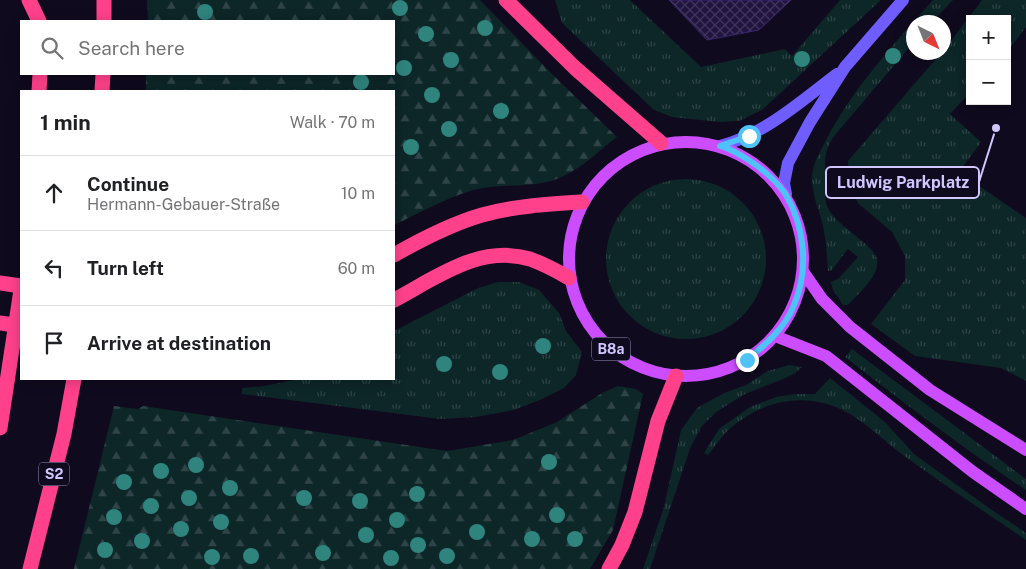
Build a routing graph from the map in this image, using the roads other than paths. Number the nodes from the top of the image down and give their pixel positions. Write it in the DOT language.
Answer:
graph roads {
  1 [pos="29,0"];
  2 [pos="41,0"];
  3 [pos="104,0"];
  4 [pos="506,0"];
  5 [pos="904,0"];
  6 [pos="40,20"];
  7 [pos="41,20"];
  8 [pos="104,20"];
  9 [pos="844,67"];
  10 [pos="40,75"];
  11 [pos="103,75"];
  12 [pos="39,90"];
  13 [pos="102,90"];
  14 [pos="661,143"];
  15 [pos="720,146"];
  16 [pos="786,194"];
  17 [pos="582,202"];
  18 [pos="395,254"];
  19 [pos="804,273"];
  20 [pos="569,278"];
  21 [pos="0,283"];
  22 [pos="20,286"];
  23 [pos="20,297"];
  24 [pos="395,299"];
  25 [pos="0,323"];
  26 [pos="20,326"];
  27 [pos="776,336"];
  28 [pos="676,376"];
  29 [pos="74,380"];
  30 [pos="0,428"];
  31 [pos="1026,450"];
  32 [pos="1026,508"];
  33 [pos="30,569"];
  34 [pos="609,569"];
  1 -- 6 [label="highway"];
  2 -- 7 [label="highway"];
  3 -- 8 [label="highway"];
  4 -- 14 [label="highway"];
  5 -- 9 [label="street"];
  9 -- 15 [label="street"];
  9 -- 16 [label="street"];
  10 -- 12 [label="highway"];
  11 -- 13 [label="highway"];
  14 -- 15 [label="main road, B8a"];
  14 -- 17 [label="main road, B8a"];
  15 -- 16 [label="main road, B8a"];
  16 -- 19 [label="main road, B8a"];
  17 -- 18 [label="highway"];
  17 -- 20 [label="main road, B8a"];
  19 -- 27 [label="main road, B8a"];
  19 -- 31 [label="main road"];
  20 -- 24 [label="highway"];
  20 -- 28 [label="main road, B8a"];
  21 -- 22 [label="highway"];
  23 -- 30 [label="highway"];
  25 -- 26 [label="highway, bridge"];
  27 -- 28 [label="main road, B8a"];
  27 -- 32 [label="main road"];
  28 -- 34 [label="highway"];
  29 -- 33 [label="highway, S2"];
}
